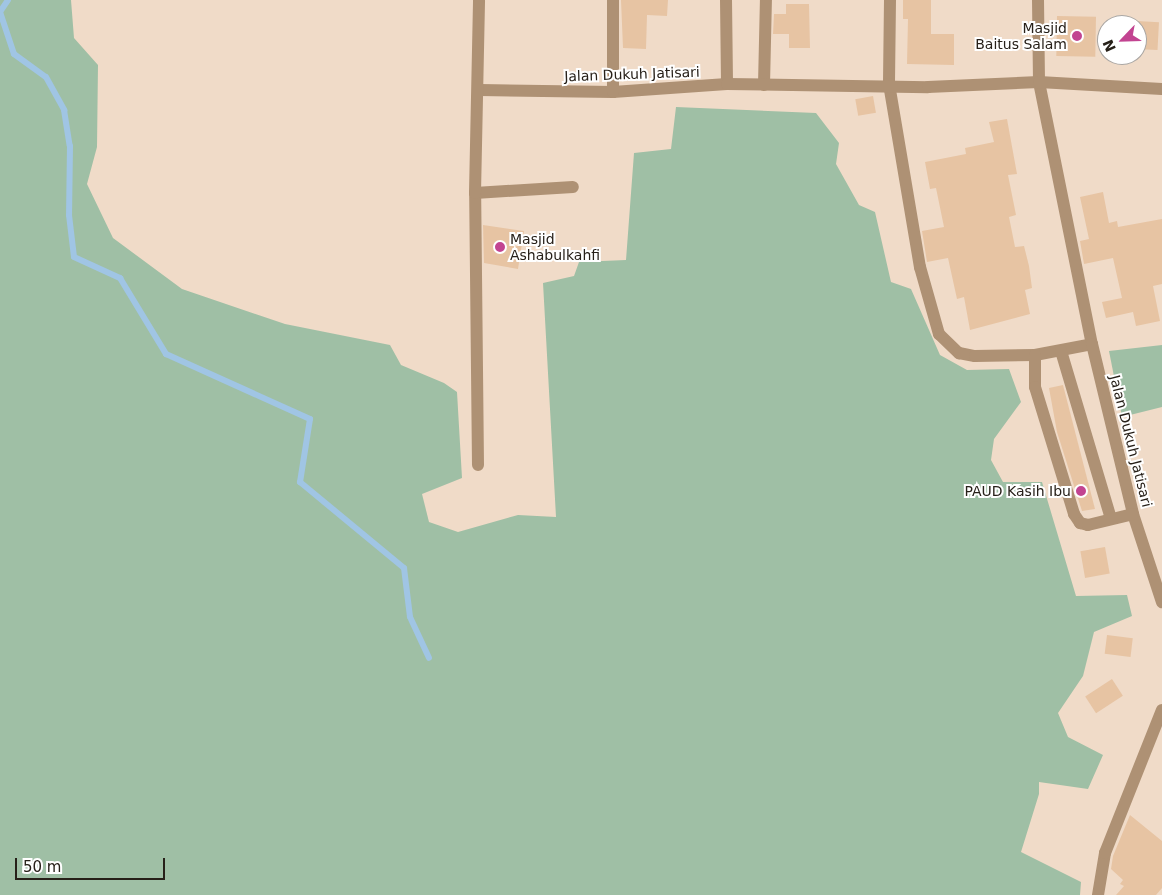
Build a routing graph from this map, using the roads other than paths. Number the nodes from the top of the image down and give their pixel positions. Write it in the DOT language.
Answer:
graph roads {
  1 [pos="479,0"];
  2 [pos="613,0"];
  3 [pos="726,0"];
  4 [pos="766,0"];
  5 [pos="890,0"];
  6 [pos="1038,0"];
  7 [pos="1039,82"];
  8 [pos="727,84"];
  9 [pos="889,84"];
  10 [pos="764,85"];
  11 [pos="1162,88"];
  12 [pos="480,90"];
  13 [pos="613,92"];
  14 [pos="573,188"];
  15 [pos="475,193"];
  16 [pos="1092,344"];
  17 [pos="1061,351"];
  18 [pos="1035,355"];
  19 [pos="478,465"];
  20 [pos="1133,514"];
  21 [pos="1111,519"];
  22 [pos="1162,602"];
  23 [pos="1162,710"];
  24 [pos="1162,715"];
  25 [pos="1098,895"];
  1 -- 12 [label="street"];
  2 -- 13 [label="street"];
  3 -- 8 [label="street"];
  4 -- 10 [label="street"];
  5 -- 9 [label="street"];
  6 -- 7 [label="street"];
  7 -- 9 [label="street, Jalan Dukuh Jatisari"];
  7 -- 11 [label="street, Jalan Dukuh Jatisari"];
  7 -- 16 [label="street, Jalan Dukuh Jatisari"];
  8 -- 10 [label="street, Jalan Dukuh Jatisari"];
  8 -- 13 [label="street, Jalan Dukuh Jatisari"];
  9 -- 10 [label="street, Jalan Dukuh Jatisari"];
  9 -- 18 [label="street"];
  12 -- 13 [label="street, Jalan Dukuh Jatisari"];
  12 -- 15 [label="street"];
  14 -- 15 [label="street"];
  15 -- 19 [label="street"];
  16 -- 17 [label="street"];
  16 -- 20 [label="street, Jalan Dukuh Jatisari"];
  17 -- 18 [label="street"];
  17 -- 21 [label="street"];
  18 -- 21 [label="street"];
  20 -- 21 [label="street"];
  20 -- 22 [label="street, Jalan Dukuh Jatisari"];
  23 -- 24 [label="street"];
  24 -- 25 [label="street"];
}
